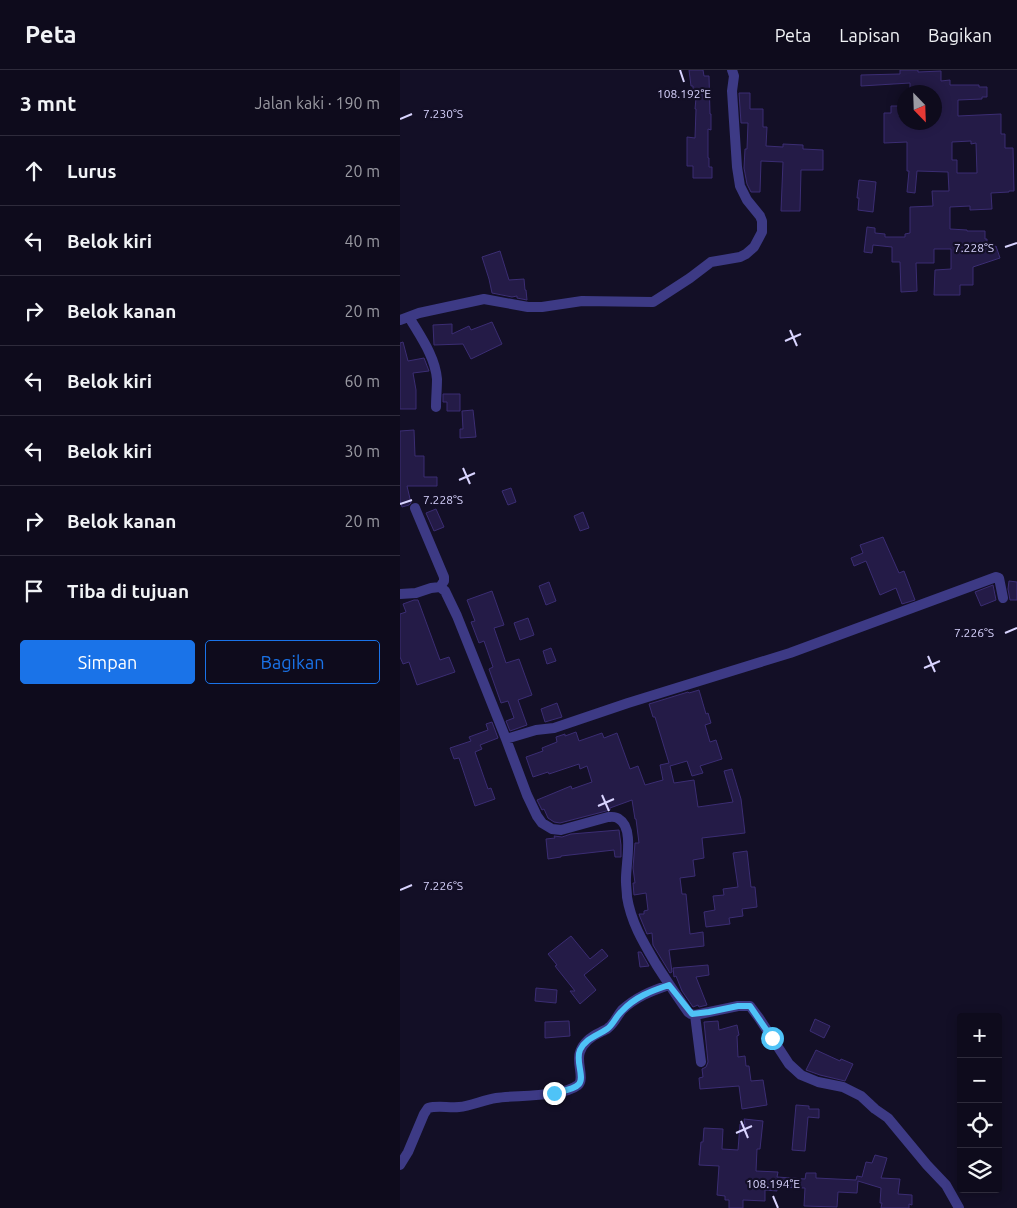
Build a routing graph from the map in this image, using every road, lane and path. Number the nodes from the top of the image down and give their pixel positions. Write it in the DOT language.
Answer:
graph roads {
  1 [pos="732,70"];
  2 [pos="404,318"];
  3 [pos="436,407"];
  4 [pos="415,508"];
  5 [pos="440,587"];
  6 [pos="400,594"];
  7 [pos="1003,598"];
  8 [pos="506,739"];
  9 [pos="669,985"];
  10 [pos="695,1015"];
  11 [pos="701,1062"];
  12 [pos="400,1165"];
  13 [pos="959,1208"];
  1 -- 2 [label="street"];
  2 -- 3 [label="street"];
  4 -- 5 [label="street"];
  5 -- 6 [label="street"];
  5 -- 8 [label="street"];
  7 -- 8 [label="street"];
  8 -- 9 [label="street"];
  9 -- 10 [label="street"];
  9 -- 12 [label="street"];
  10 -- 11 [label="street"];
  10 -- 13 [label="street"];
}
